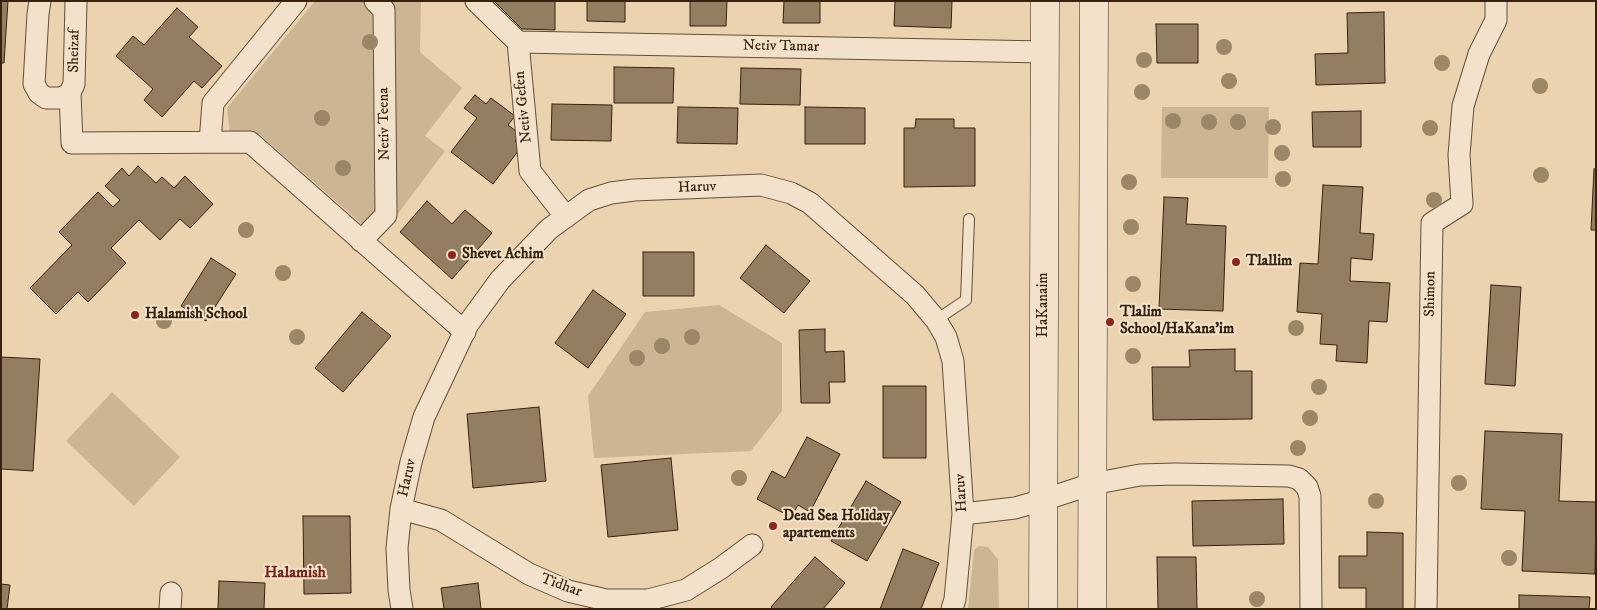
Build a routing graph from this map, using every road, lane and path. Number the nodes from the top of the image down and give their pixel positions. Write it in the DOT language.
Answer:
graph roads {
  1 [pos="40,1"];
  2 [pos="76,1"];
  3 [pos="296,1"];
  4 [pos="375,1"];
  5 [pos="476,1"];
  6 [pos="1045,1"];
  7 [pos="1094,1"];
  8 [pos="1496,1"];
  9 [pos="518,42"];
  10 [pos="1045,52"];
  11 [pos="70,93"];
  12 [pos="210,142"];
  13 [pos="566,217"];
  14 [pos="969,219"];
  15 [pos="361,241"];
  16 [pos="936,320"];
  17 [pos="465,332"];
  18 [pos="1092,484"];
  19 [pos="1043,500"];
  20 [pos="401,509"];
  21 [pos="963,514"];
  22 [pos="752,545"];
  23 [pos="402,609"];
  24 [pos="952,609"];
  25 [pos="1043,609"];
  26 [pos="1092,609"];
  27 [pos="1311,609"];
  28 [pos="1426,609"];
  1 -- 11 [label="street, Sheizaf"];
  2 -- 11 [label="street, Sheizaf"];
  3 -- 12 [label="street"];
  4 -- 15 [label="street, Netiv Teena"];
  5 -- 9 [label="street"];
  6 -- 10 [label="main road, HaKanaim"];
  7 -- 18 [label="main road"];
  8 -- 28 [label="street, Shimon"];
  9 -- 10 [label="street, Netiv Tamar"];
  9 -- 13 [label="street, Netiv Gefen"];
  10 -- 19 [label="main road, HaKanaim"];
  11 -- 12 [label="street"];
  12 -- 15 [label="street"];
  13 -- 16 [label="street, Haruv"];
  13 -- 17 [label="street, Haruv"];
  14 -- 16 [label="lane"];
  15 -- 17 [label="street"];
  16 -- 21 [label="street, Haruv"];
  17 -- 20 [label="street, Haruv"];
  18 -- 19 [label="street"];
  18 -- 26 [label="main road"];
  18 -- 27 [label="street"];
  19 -- 21 [label="street"];
  19 -- 25 [label="main road, HaKanaim"];
  20 -- 22 [label="street, Tidhar"];
  20 -- 23 [label="street, Haruv"];
  21 -- 24 [label="street, Haruv"];
}
